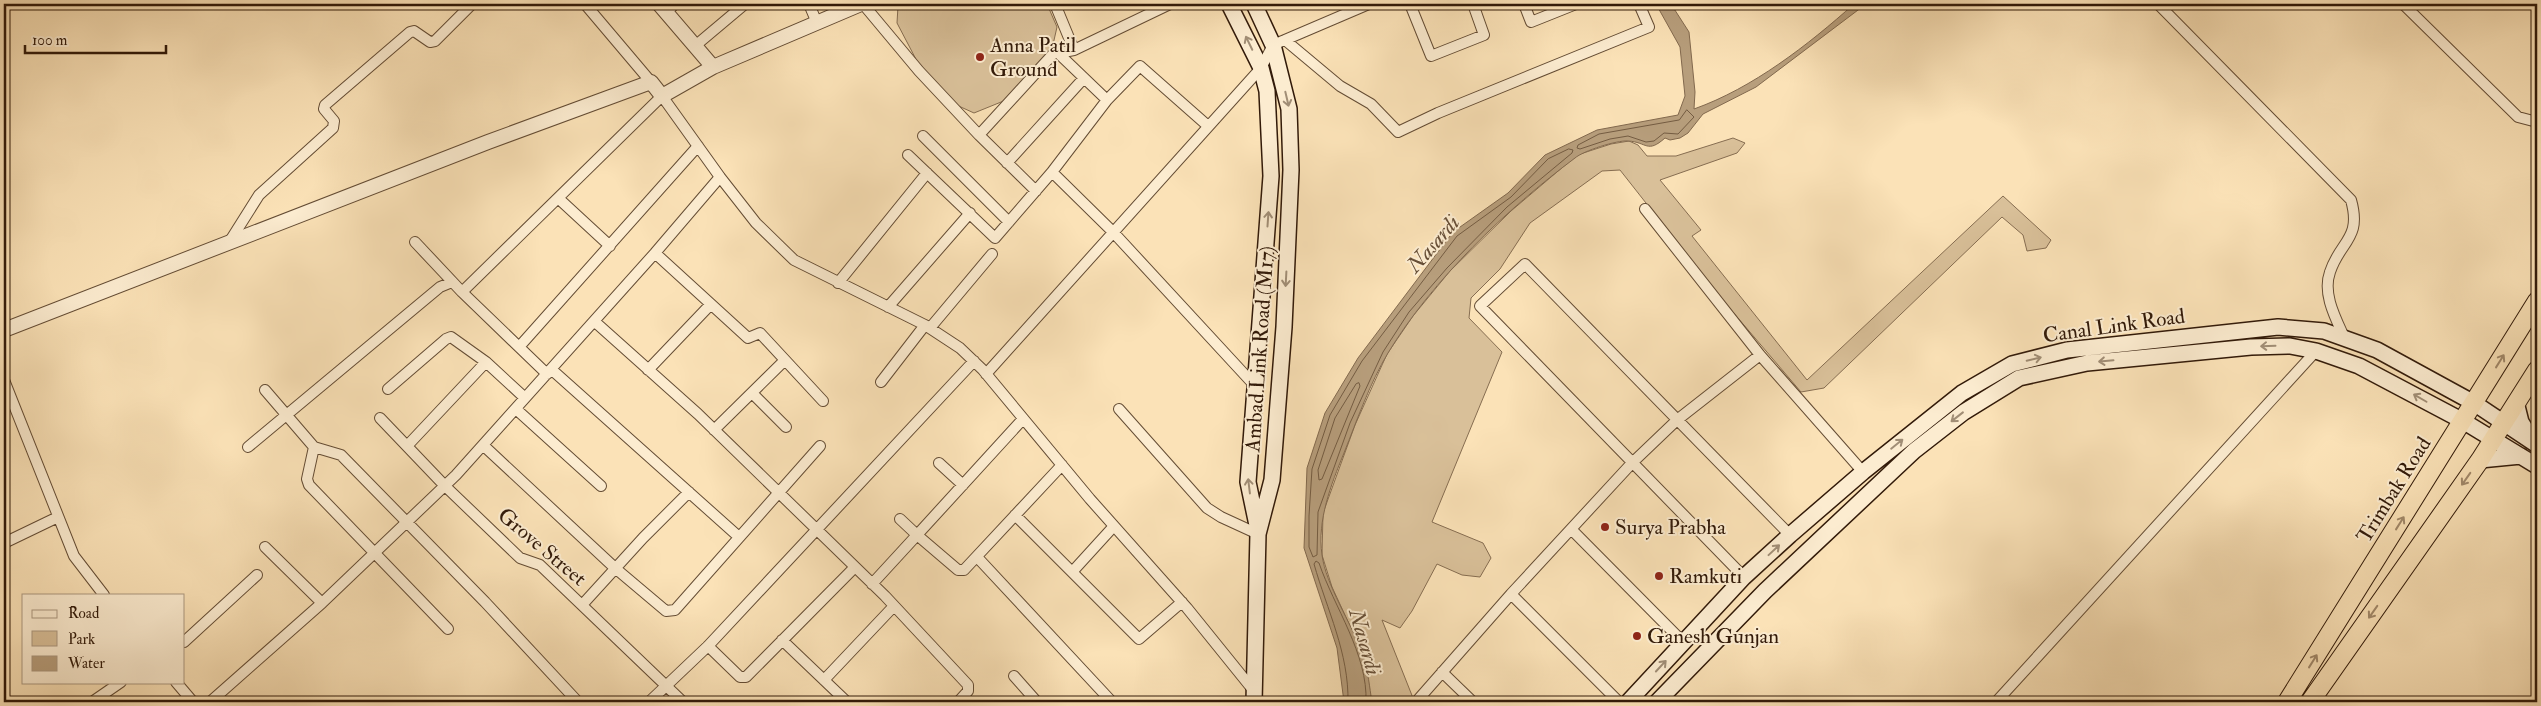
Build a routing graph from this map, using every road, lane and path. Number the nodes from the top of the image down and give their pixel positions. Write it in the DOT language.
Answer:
graph roads {
  1 [pos="472,4"];
  2 [pos="585,4"];
  3 [pos="745,4"];
  4 [pos="809,4"];
  5 [pos="862,4"];
  6 [pos="1055,4"];
  7 [pos="1170,4"];
  8 [pos="1229,4"];
  9 [pos="1254,4"];
  10 [pos="1369,4"];
  11 [pos="1410,4"];
  12 [pos="1473,4"];
  13 [pos="1524,4"];
  14 [pos="1576,4"];
  15 [pos="1639,4"];
  16 [pos="2158,4"];
  17 [pos="2403,4"];
  18 [pos="667,6"];
  19 [pos="817,22"];
  20 [pos="1279,42"];
  21 [pos="695,46"];
  22 [pos="1074,50"];
  23 [pos="1058,53"];
  24 [pos="713,67"];
  25 [pos="1261,68"];
  26 [pos="1084,78"];
  27 [pos="651,82"];
  28 [pos="662,96"];
  29 [pos="1107,100"];
  30 [pos="2537,122"];
  31 [pos="1208,126"];
  32 [pos="979,135"];
  33 [pos="923,136"];
  34 [pos="698,146"];
  35 [pos="908,155"];
  36 [pos="1007,163"];
  37 [pos="1052,172"];
  38 [pos="927,173"];
  39 [pos="720,177"];
  40 [pos="1036,191"];
  41 [pos="558,198"];
  42 [pos="1645,209"];
  43 [pos="970,213"];
  44 [pos="1009,222"];
  45 [pos="1114,232"];
  46 [pos="230,241"];
  47 [pos="414,242"];
  48 [pos="610,246"];
  49 [pos="656,253"];
  50 [pos="992,254"];
  51 [pos="452,282"];
  52 [pos="838,283"];
  53 [pos="462,292"];
  54 [pos="2537,301"];
  55 [pos="711,304"];
  56 [pos="888,306"];
  57 [pos="594,321"];
  58 [pos="928,327"];
  59 [pos="4,330"];
  60 [pos="2345,338"];
  61 [pos="519,347"];
  62 [pos="2316,351"];
  63 [pos="1760,355"];
  64 [pos="784,361"];
  65 [pos="974,361"];
  66 [pos="486,362"];
  67 [pos="648,370"];
  68 [pos="2537,370"];
  69 [pos="549,372"];
  70 [pos="986,374"];
  71 [pos="4,380"];
  72 [pos="881,382"];
  73 [pos="2486,382"];
  74 [pos="1256,388"];
  75 [pos="388,389"];
  76 [pos="266,390"];
  77 [pos="2454,392"];
  78 [pos="752,393"];
  79 [pos="525,398"];
  80 [pos="823,401"];
  81 [pos="2474,402"];
  82 [pos="2516,402"];
  83 [pos="1119,409"];
  84 [pos="517,410"];
  85 [pos="2442,410"];
  86 [pos="288,416"];
  87 [pos="380,418"];
  88 [pos="1023,419"];
  89 [pos="1677,420"];
  90 [pos="2463,421"];
  91 [pos="2503,424"];
  92 [pos="786,428"];
  93 [pos="714,430"];
  94 [pos="2492,438"];
  95 [pos="2451,442"];
  96 [pos="2536,445"];
  97 [pos="407,446"];
  98 [pos="484,446"];
  99 [pos="820,446"];
  100 [pos="248,447"];
  101 [pos="314,447"];
  102 [pos="2521,456"];
  103 [pos="2480,460"];
  104 [pos="939,463"];
  105 [pos="1632,463"];
  106 [pos="1062,465"];
  107 [pos="2537,466"];
  108 [pos="1863,472"];
  109 [pos="963,485"];
  110 [pos="445,486"];
  111 [pos="601,486"];
  112 [pos="689,492"];
  113 [pos="779,494"];
  114 [pos="1015,514"];
  115 [pos="58,517"];
  116 [pos="900,519"];
  117 [pos="407,522"];
  118 [pos="1114,526"];
  119 [pos="816,529"];
  120 [pos="1571,530"];
  121 [pos="1258,534"];
  122 [pos="917,535"];
  123 [pos="1790,535"];
  124 [pos="739,537"];
  125 [pos="4,543"];
  126 [pos="265,547"];
  127 [pos="374,552"];
  128 [pos="977,557"];
  129 [pos="855,567"];
  130 [pos="615,568"];
  131 [pos="1073,571"];
  132 [pos="257,575"];
  133 [pos="1744,577"];
  134 [pos="872,584"];
  135 [pos="103,594"];
  136 [pos="1511,594"];
  137 [pos="322,602"];
  138 [pos="1182,602"];
  139 [pos="582,605"];
  140 [pos="894,606"];
  141 [pos="448,629"];
  142 [pos="782,640"];
  143 [pos="185,641"];
  144 [pos="1683,642"];
  145 [pos="708,646"];
  146 [pos="1442,672"];
  147 [pos="1014,676"];
  148 [pos="824,680"];
  149 [pos="118,684"];
  150 [pos="178,684"];
  151 [pos="666,686"];
  152 [pos="1254,696"];
  153 [pos="92,702"];
  154 [pos="193,702"];
  155 [pos="210,702"];
  156 [pos="578,702"];
  157 [pos="649,702"];
  158 [pos="683,702"];
  159 [pos="847,702"];
  160 [pos="958,702"];
  161 [pos="1037,702"];
  162 [pos="1112,702"];
  163 [pos="1416,702"];
  164 [pos="1473,702"];
  165 [pos="1619,702"];
  166 [pos="1628,702"];
  167 [pos="1658,702"];
  168 [pos="1996,702"];
  169 [pos="2288,702"];
  170 [pos="2310,702"];
  1 -- 46 [label="street"];
  2 -- 27 [label="street"];
  3 -- 21 [label="street"];
  4 -- 19 [label="street"];
  5 -- 19 [label="street"];
  5 -- 32 [label="street"];
  6 -- 22 [label="street"];
  7 -- 22 [label="street"];
  25 -- 8 [label="main road, one-way"];
  9 -- 20 [label="main road, Ambad Link Road (M17)"];
  10 -- 20 [label="street"];
  11 -- 12 [label="street"];
  13 -- 14 [label="street"];
  15 -- 20 [label="street"];
  16 -- 60 [label="street"];
  17 -- 30 [label="street"];
  18 -- 21 [label="street"];
  19 -- 24 [label="street"];
  20 -- 25 [label="street"];
  20 -- 121 [label="main road, Ambad Link Road (M17), one-way"];
  21 -- 24 [label="street"];
  22 -- 23 [label="street"];
  23 -- 26 [label="street"];
  23 -- 32 [label="street"];
  24 -- 28 [label="street"];
  25 -- 31 [label="street"];
  74 -- 25 [label="main road, one-way"];
  26 -- 29 [label="street"];
  26 -- 36 [label="street"];
  27 -- 28 [label="street"];
  27 -- 46 [label="street"];
  28 -- 34 [label="street"];
  28 -- 41 [label="street"];
  29 -- 31 [label="street"];
  29 -- 37 [label="street"];
  31 -- 45 [label="street"];
  32 -- 36 [label="street"];
  33 -- 44 [label="street"];
  34 -- 39 [label="street"];
  34 -- 48 [label="street"];
  35 -- 38 [label="street"];
  36 -- 40 [label="street"];
  37 -- 40 [label="street"];
  37 -- 45 [label="street"];
  38 -- 43 [label="street"];
  38 -- 52 [label="street"];
  39 -- 49 [label="street"];
  39 -- 52 [label="street"];
  40 -- 44 [label="street"];
  41 -- 48 [label="street"];
  41 -- 53 [label="street"];
  42 -- 63 [label="street"];
  43 -- 44 [label="street"];
  43 -- 56 [label="street"];
  45 -- 70 [label="street"];
  45 -- 74 [label="street"];
  46 -- 59 [label="street"];
  47 -- 51 [label="street"];
  48 -- 61 [label="street"];
  49 -- 55 [label="street"];
  49 -- 57 [label="street"];
  50 -- 58 [label="street"];
  51 -- 53 [label="street"];
  51 -- 86 [label="street"];
  52 -- 56 [label="street"];
  53 -- 61 [label="street"];
  73 -- 54 [label="highway, Trimbak Road, one-way"];
  55 -- 64 [label="street"];
  55 -- 67 [label="street"];
  56 -- 58 [label="street"];
  57 -- 67 [label="street"];
  57 -- 69 [label="street"];
  58 -- 65 [label="street"];
  58 -- 72 [label="street"];
  60 -- 77 [label="main road, Canal Link Road"];
  108 -- 60 [label="main road, Canal Link Road, one-way"];
  61 -- 69 [label="street"];
  85 -- 62 [label="main road, Canal Link Road, one-way"];
  62 -- 167 [label="main road, Canal Link Road, one-way"];
  62 -- 168 [label="street"];
  63 -- 89 [label="street"];
  63 -- 108 [label="street"];
  64 -- 78 [label="street"];
  64 -- 80 [label="street"];
  65 -- 70 [label="street"];
  65 -- 119 [label="street"];
  66 -- 75 [label="street"];
  66 -- 79 [label="street"];
  66 -- 97 [label="street"];
  67 -- 93 [label="street"];
  68 -- 82 [label="highway"];
  69 -- 79 [label="street"];
  69 -- 112 [label="street"];
  70 -- 88 [label="street"];
  71 -- 115 [label="street"];
  73 -- 77 [label="main road"];
  73 -- 81 [label="highway, Trimbak Road"];
  121 -- 74 [label="main road, one-way"];
  76 -- 86 [label="street"];
  77 -- 81 [label="main road, Canal Link Road"];
  78 -- 92 [label="street"];
  78 -- 93 [label="street"];
  79 -- 84 [label="street"];
  81 -- 90 [label="highway, Trimbak Road"];
  81 -- 91 [label="main road, Canal Link Road"];
  82 -- 91 [label="highway"];
  82 -- 96 [label="main road"];
  83 -- 121 [label="street"];
  84 -- 98 [label="street"];
  84 -- 111 [label="street"];
  85 -- 90 [label="main road, Canal Link Road"];
  85 -- 95 [label="main road"];
  86 -- 100 [label="street"];
  86 -- 101 [label="street"];
  87 -- 97 [label="street, Grove Street"];
  88 -- 106 [label="street"];
  88 -- 109 [label="street"];
  89 -- 105 [label="street"];
  89 -- 105 [label="street"];
  89 -- 123 [label="street"];
  90 -- 94 [label="main road, Canal Link Road"];
  90 -- 95 [label="highway, Trimbak Road"];
  91 -- 94 [label="highway"];
  91 -- 96 [label="main road, Canal Link Road"];
  93 -- 113 [label="street"];
  94 -- 102 [label="main road, Canal Link Road"];
  94 -- 103 [label="highway"];
  169 -- 95 [label="highway, Trimbak Road, one-way"];
  97 -- 110 [label="street, Grove Street"];
  98 -- 110 [label="street"];
  98 -- 130 [label="street"];
  99 -- 113 [label="street"];
  101 -- 117 [label="street"];
  101 -- 127 [label="street"];
  102 -- 103 [label="main road"];
  102 -- 107 [label="main road, Canal Link Road"];
  103 -- 170 [label="highway, one-way"];
  104 -- 109 [label="street"];
  105 -- 120 [label="street"];
  105 -- 133 [label="street"];
  106 -- 114 [label="street"];
  106 -- 118 [label="street"];
  108 -- 123 [label="main road, Canal Link Road"];
  109 -- 122 [label="street"];
  110 -- 117 [label="street"];
  110 -- 139 [label="street, Grove Street"];
  112 -- 124 [label="street"];
  112 -- 130 [label="street"];
  113 -- 119 [label="street"];
  113 -- 124 [label="street"];
  114 -- 128 [label="street"];
  114 -- 131 [label="street"];
  115 -- 125 [label="street"];
  115 -- 135 [label="street"];
  116 -- 122 [label="street"];
  117 -- 127 [label="street"];
  117 -- 156 [label="street"];
  118 -- 131 [label="street"];
  118 -- 138 [label="street"];
  119 -- 129 [label="street"];
  119 -- 145 [label="street"];
  120 -- 136 [label="street"];
  120 -- 144 [label="street"];
  121 -- 152 [label="main road, Ambad Link Road (M17)"];
  122 -- 128 [label="street"];
  122 -- 134 [label="street"];
  133 -- 123 [label="main road, Canal Link Road, one-way"];
  124 -- 130 [label="street"];
  126 -- 137 [label="street"];
  127 -- 137 [label="street"];
  127 -- 141 [label="street"];
  128 -- 162 [label="street"];
  129 -- 134 [label="street"];
  129 -- 142 [label="street"];
  130 -- 139 [label="street"];
  131 -- 138 [label="street"];
  132 -- 143 [label="street"];
  133 -- 144 [label="main road, Canal Link Road"];
  134 -- 140 [label="street"];
  136 -- 146 [label="street"];
  136 -- 165 [label="street"];
  137 -- 155 [label="street"];
  138 -- 152 [label="street"];
  139 -- 151 [label="street, Grove Street"];
  140 -- 148 [label="street"];
  140 -- 160 [label="street"];
  142 -- 145 [label="street"];
  142 -- 148 [label="street"];
  166 -- 144 [label="main road, Canal Link Road, one-way"];
  145 -- 151 [label="street"];
  146 -- 163 [label="street"];
  146 -- 164 [label="street"];
  147 -- 161 [label="street"];
  148 -- 159 [label="street"];
  149 -- 153 [label="street"];
  150 -- 154 [label="street"];
  151 -- 157 [label="street"];
  151 -- 158 [label="street, Grove Street"];
}
